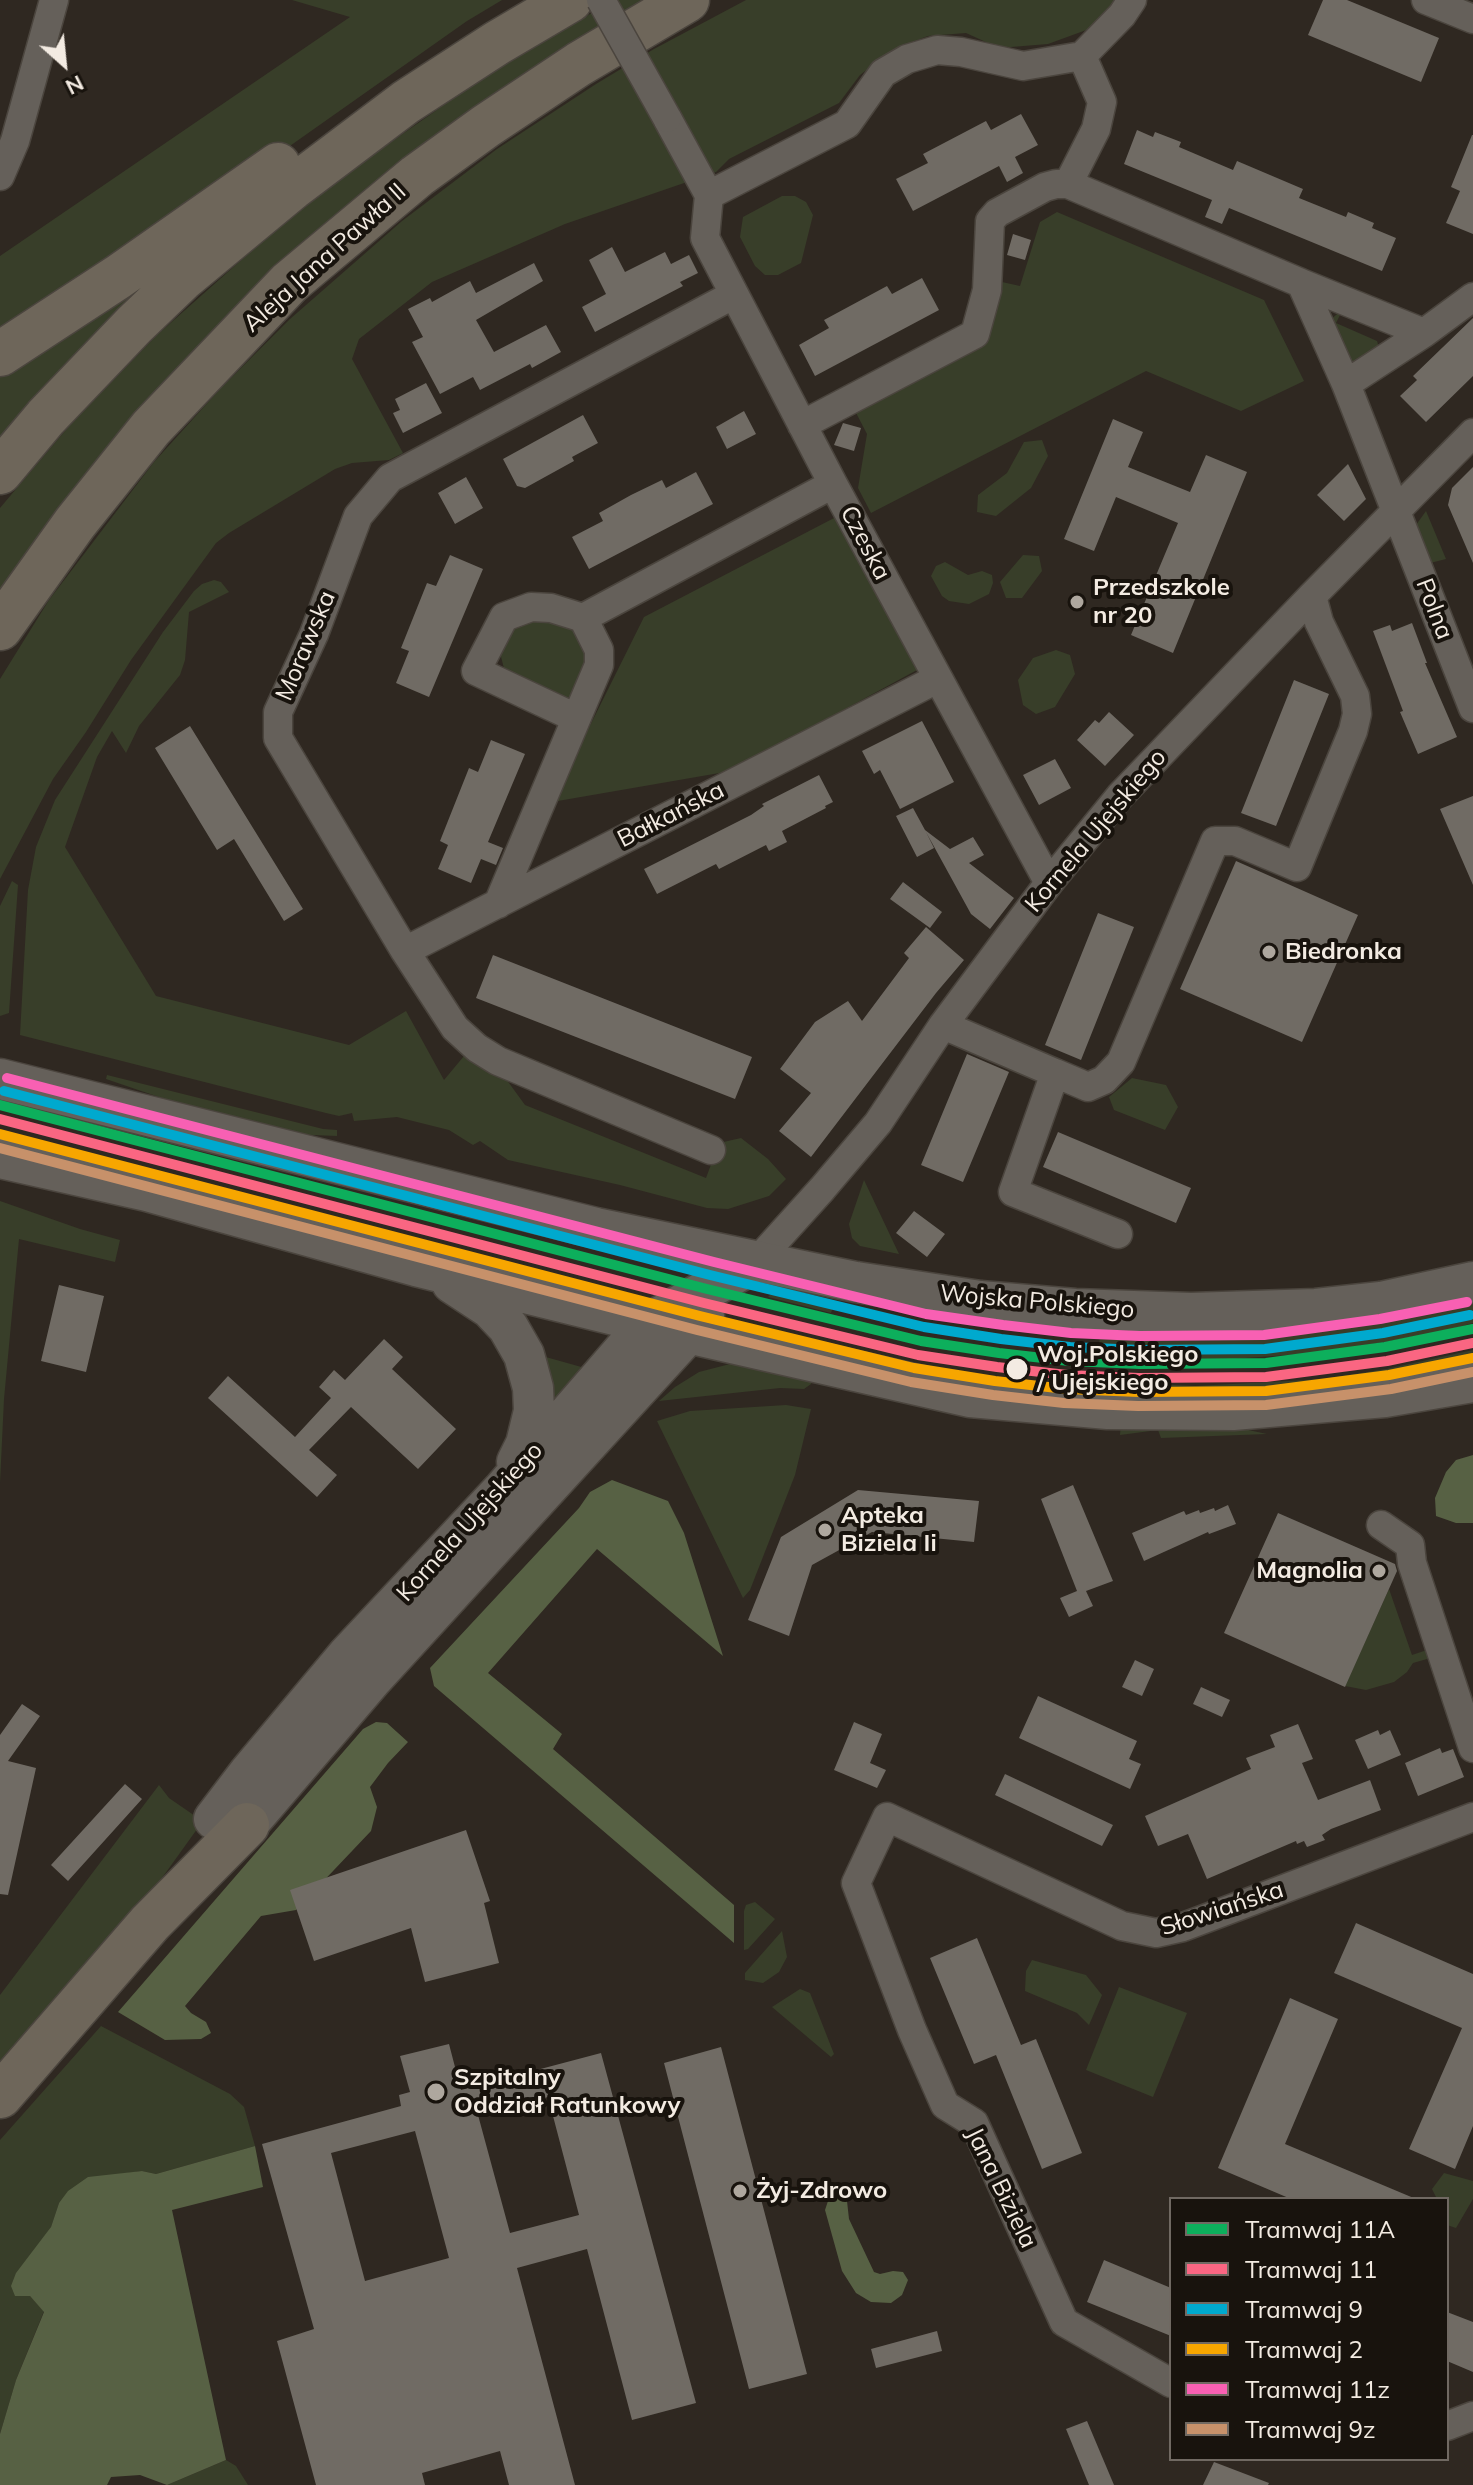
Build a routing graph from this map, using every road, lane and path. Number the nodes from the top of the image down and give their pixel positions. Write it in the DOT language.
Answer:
graph roads {
  1 [pos="54,0"];
  2 [pos="536,0"];
  3 [pos="570,0"];
  4 [pos="601,0"];
  5 [pos="687,0"];
  6 [pos="1132,0"];
  7 [pos="1426,0"];
  8 [pos="1473,19"];
  9 [pos="1082,56"];
  10 [pos="0,176"];
  11 [pos="1068,184"];
  12 [pos="709,195"];
  13 [pos="1301,283"];
  14 [pos="733,295"];
  15 [pos="1473,297"];
  16 [pos="1424,333"];
  17 [pos="0,354"];
  18 [pos="1346,384"];
  19 [pos="802,425"];
  20 [pos="1473,433"];
  21 [pos="0,472"];
  22 [pos="833,484"];
  23 [pos="1396,511"];
  24 [pos="1312,596"];
  25 [pos="583,618"];
  26 [pos="0,628"];
  27 [pos="1461,645"];
  28 [pos="937,679"];
  29 [pos="1473,708"];
  30 [pos="576,718"];
  31 [pos="1049,883"];
  32 [pos="498,904"];
  33 [pos="405,951"];
  34 [pos="943,1025"];
  35 [pos="1055,1073"];
  36 [pos="0,1079"];
  37 [pos="711,1150"];
  38 [pos="0,1158"];
  39 [pos="1118,1234"];
  40 [pos="757,1261"];
  41 [pos="416,1266"];
  42 [pos="1473,1282"];
  43 [pos="649,1323"];
  44 [pos="688,1333"];
  45 [pos="1473,1382"];
  46 [pos="502,1491"];
  47 [pos="1381,1525"];
  48 [pos="1473,1748"];
  49 [pos="887,1817"];
  50 [pos="1473,1817"];
  51 [pos="230,1822"];
  52 [pos="0,2096"];
  53 [pos="1169,2382"];
  54 [pos="1473,2416"];
  55 [pos="1449,2425"];
  1 -- 10 [label="street"];
  2 -- 17 [label="main road"];
  3 -- 21 [label="main road"];
  4 -- 12 [label="street, bridge"];
  5 -- 26 [label="main road, Aleja Jana Pawła II"];
  6 -- 9 [label="street"];
  7 -- 8 [label="street"];
  9 -- 11 [label="street"];
  9 -- 12 [label="street"];
  11 -- 13 [label="street"];
  11 -- 19 [label="street"];
  12 -- 14 [label="street, Czeska"];
  13 -- 16 [label="street"];
  13 -- 18 [label="street, Polna"];
  14 -- 19 [label="street, Czeska"];
  14 -- 33 [label="street, Morawska"];
  15 -- 16 [label="street"];
  16 -- 18 [label="street"];
  18 -- 23 [label="street, Polna"];
  19 -- 22 [label="street, Czeska"];
  20 -- 23 [label="street, Kornela Ujejskiego"];
  22 -- 25 [label="street"];
  22 -- 28 [label="street, Czeska"];
  23 -- 24 [label="street, Kornela Ujejskiego"];
  23 -- 27 [label="street, Polna"];
  24 -- 31 [label="street, Kornela Ujejskiego"];
  24 -- 35 [label="street"];
  25 -- 30 [label="street"];
  25 -- 30 [label="street"];
  27 -- 29 [label="street, Polna"];
  28 -- 31 [label="street, Czeska"];
  28 -- 32 [label="street, Bałkańska"];
  30 -- 32 [label="street"];
  31 -- 34 [label="street, Kornela Ujejskiego"];
  32 -- 33 [label="street, Bałkańska"];
  33 -- 37 [label="street, Morawska"];
  34 -- 35 [label="street"];
  34 -- 40 [label="street, Kornela Ujejskiego"];
  35 -- 39 [label="street"];
  36 -- 40 [label="street, Wojska Polskiego"];
  38 -- 41 [label="street"];
  40 -- 42 [label="street, Wojska Polskiego"];
  40 -- 43 [label="street, Kornela Ujejskiego"];
  40 -- 44 [label="street, Kornela Ujejskiego"];
  41 -- 43 [label="street"];
  41 -- 46 [label="street"];
  43 -- 44 [label="street"];
  43 -- 46 [label="street, Kornela Ujejskiego"];
  44 -- 45 [label="street"];
  44 -- 51 [label="street, Kornela Ujejskiego"];
  46 -- 51 [label="street, Kornela Ujejskiego"];
  47 -- 48 [label="street"];
  49 -- 50 [label="street, Słowiańska"];
  49 -- 53 [label="street, Jana Biziela"];
  51 -- 52 [label="main road"];
  54 -- 55 [label="street"];
}
